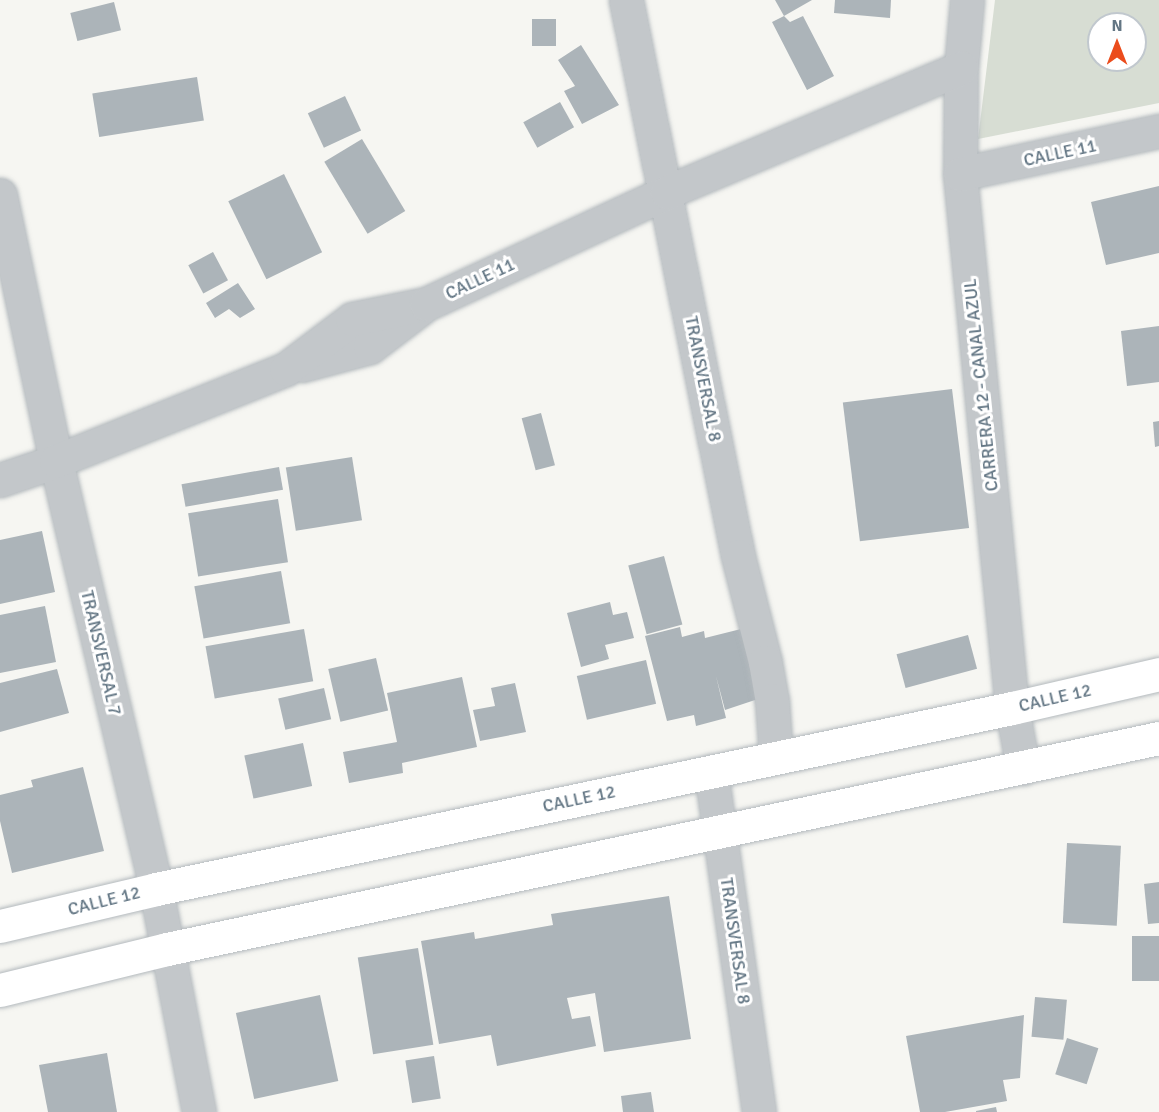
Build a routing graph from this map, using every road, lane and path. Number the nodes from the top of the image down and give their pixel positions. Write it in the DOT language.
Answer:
graph roads {
  1 [pos="626,0"];
  2 [pos="967,0"];
  3 [pos="961,68"];
  4 [pos="1159,131"];
  5 [pos="960,174"];
  6 [pos="667,192"];
  7 [pos="0,195"];
  8 [pos="56,461"];
  9 [pos="0,480"];
  10 [pos="1159,674"];
  11 [pos="1012,708"];
  12 [pos="1159,738"];
  13 [pos="776,757"];
  14 [pos="1023,768"];
  15 [pos="711,771"];
  16 [pos="719,832"];
  17 [pos="156,889"];
  18 [pos="0,926"];
  19 [pos="167,950"];
  20 [pos="0,990"];
  21 [pos="199,1112"];
  22 [pos="759,1112"];
  1 -- 6 [label="street, TRANSVERSAL 8"];
  2 -- 3 [label="street, CARRERA 12 - CANAL AZUL"];
  3 -- 5 [label="street, CARRERA 12 - CANAL AZUL"];
  3 -- 6 [label="street, CALLE 11"];
  4 -- 5 [label="street, CALLE 11"];
  5 -- 11 [label="street, CARRERA 12 - CANAL AZUL"];
  6 -- 8 [label="street, CALLE 11"];
  6 -- 13 [label="street, TRANSVERSAL 8"];
  7 -- 8 [label="street, TRANSVERSAL 7"];
  8 -- 9 [label="street"];
  8 -- 17 [label="street, TRANSVERSAL 7"];
  10 -- 11 [label="street, CALLE 12"];
  11 -- 13 [label="street, CALLE 12"];
  11 -- 14 [label="street, CARRERA 12 - CANAL AZUL"];
  12 -- 14 [label="street"];
  13 -- 15 [label="street, CALLE 12"];
  14 -- 16 [label="street"];
  15 -- 16 [label="street, TRANSVERSAL 8"];
  15 -- 17 [label="street, CALLE 12"];
  16 -- 19 [label="street"];
  16 -- 22 [label="street, TRANSVERSAL 8"];
  17 -- 18 [label="street, CALLE 12"];
  17 -- 19 [label="street, TRANSVERSAL 7"];
  19 -- 20 [label="street"];
  19 -- 21 [label="street, TRANSVERSAL 7"];
}
